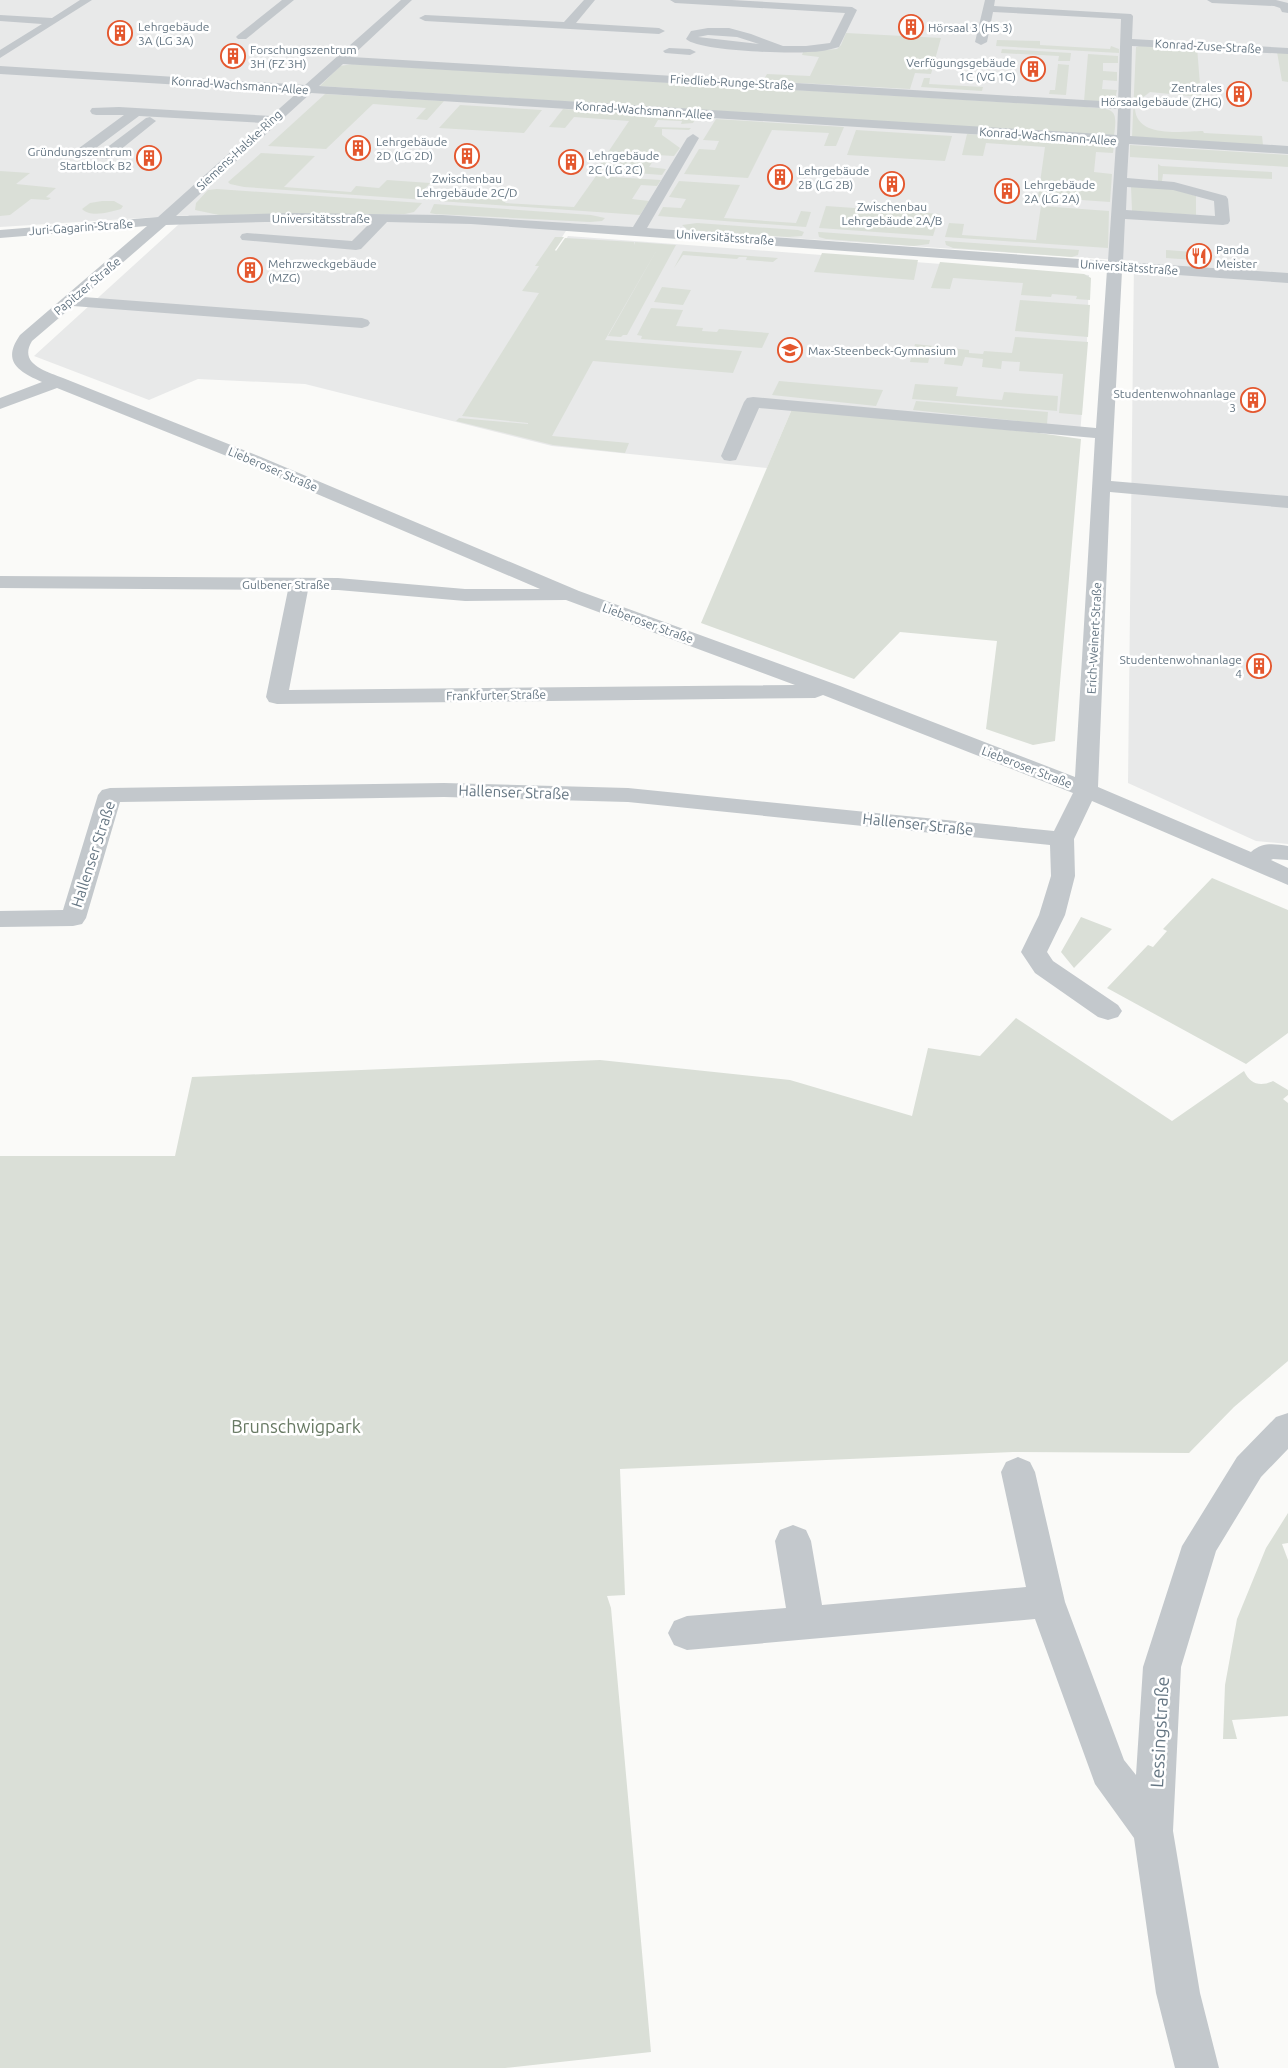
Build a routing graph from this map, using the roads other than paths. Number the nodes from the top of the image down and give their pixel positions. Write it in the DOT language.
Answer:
graph roads {
  1 [pos="87,0"];
  2 [pos="289,0"];
  3 [pos="407,0"];
  4 [pos="590,0"];
  5 [pos="675,0"];
  6 [pos="1212,0"];
  7 [pos="989,5"];
  8 [pos="1288,10"];
  9 [pos="0,18"];
  10 [pos="425,18"];
  11 [pos="54,21"];
  12 [pos="567,26"];
  13 [pos="659,31"];
  14 [pos="242,38"];
  15 [pos="981,42"];
  16 [pos="1127,42"];
  17 [pos="669,51"];
  18 [pos="1288,51"];
  19 [pos="0,55"];
  20 [pos="340,60"];
  21 [pos="682,65"];
  22 [pos="0,70"];
  23 [pos="307,89"];
  24 [pos="1124,106"];
  25 [pos="96,111"];
  26 [pos="136,112"];
  27 [pos="272,120"];
  28 [pos="150,121"];
  29 [pos="692,138"];
  30 [pos="1123,140"];
  31 [pos="1288,150"];
  32 [pos="1120,182"];
  33 [pos="1118,214"];
  34 [pos="383,218"];
  35 [pos="162,221"];
  36 [pos="638,231"];
  37 [pos="0,234"];
  38 [pos="247,237"];
  39 [pos="1116,266"];
  40 [pos="1288,278"];
  41 [pos="68,301"];
  42 [pos="362,323"];
  43 [pos="18,354"];
  44 [pos="57,382"];
  45 [pos="0,404"];
  46 [pos="1104,434"];
  47 [pos="730,456"];
  48 [pos="1102,486"];
  49 [pos="1288,502"];
  50 [pos="0,582"];
  51 [pos="299,584"];
  52 [pos="572,594"];
  53 [pos="832,691"];
  54 [pos="1086,790"];
  55 [pos="1062,839"];
  56 [pos="1288,853"];
  57 [pos="1254,862"];
  58 [pos="1288,877"];
  59 [pos="0,919"];
  60 [pos="1108,1011"];
  61 [pos="1288,1427"];
  62 [pos="1018,1472"];
  63 [pos="793,1541"];
  64 [pos="1047,1602"];
  65 [pos="808,1622"];
  66 [pos="687,1633"];
  67 [pos="1153,1831"];
  68 [pos="1198,2068"];
  1 -- 11 [label="street"];
  2 -- 14 [label="street"];
  3 -- 20 [label="street, Siemens-Halske-Ring"];
  4 -- 12 [label="street"];
  5 -- 21 [label="street"];
  6 -- 8 [label="street"];
  7 -- 15 [label="street"];
  7 -- 16 [label="street"];
  9 -- 11 [label="street"];
  10 -- 12 [label="street"];
  11 -- 19 [label="street"];
  12 -- 13 [label="street"];
  16 -- 18 [label="street, Konrad-Zuse-Straße"];
  16 -- 24 [label="street"];
  17 -- 21 [label="street"];
  20 -- 21 [label="street, Friedlieb-Runge-Straße"];
  20 -- 23 [label="street, Siemens-Halske-Ring"];
  21 -- 24 [label="street, Friedlieb-Runge-Straße"];
  22 -- 23 [label="street, Konrad-Wachsmann-Allee"];
  23 -- 27 [label="street, Siemens-Halske-Ring"];
  23 -- 30 [label="street, Konrad-Wachsmann-Allee"];
  24 -- 30 [label="street"];
  25 -- 26 [label="street"];
  26 -- 27 [label="street"];
  26 -- 28 [label="street"];
  27 -- 35 [label="street, Siemens-Halske-Ring"];
  29 -- 36 [label="street"];
  30 -- 31 [label="street, Konrad-Wachsmann-Allee"];
  30 -- 32 [label="street"];
  32 -- 33 [label="street"];
  32 -- 33 [label="street"];
  33 -- 39 [label="street"];
  34 -- 35 [label="street, Universitätsstraße"];
  34 -- 36 [label="street, Universitätsstraße"];
  34 -- 38 [label="street"];
  35 -- 37 [label="street, Juri-Gagarin-Straße"];
  35 -- 41 [label="street, Papitzer Straße"];
  36 -- 39 [label="street, Universitätsstraße"];
  39 -- 40 [label="street, Universitätsstraße"];
  39 -- 46 [label="street, Erich-Weinert-Straße"];
  41 -- 42 [label="street"];
  41 -- 43 [label="street, Papitzer Straße"];
  43 -- 44 [label="street, Lieberoser Straße"];
  44 -- 45 [label="street"];
  44 -- 52 [label="street, Lieberoser Straße"];
  46 -- 47 [label="street"];
  46 -- 48 [label="street, Erich-Weinert-Straße"];
  48 -- 49 [label="street"];
  48 -- 54 [label="street, Erich-Weinert-Straße"];
  50 -- 51 [label="street, Gulbener Straße"];
  51 -- 52 [label="street, Gulbener Straße"];
  51 -- 53 [label="street, Frankfurter Straße"];
  52 -- 53 [label="street, Lieberoser Straße"];
  53 -- 54 [label="street, Lieberoser Straße"];
  54 -- 55 [label="street"];
  54 -- 57 [label="street, Lieberoser Straße"];
  55 -- 59 [label="street, Hallenser Straße"];
  55 -- 60 [label="street"];
  56 -- 57 [label="street"];
  57 -- 58 [label="street, Lieberoser Straße"];
  61 -- 67 [label="street, Lessingstraße"];
  62 -- 64 [label="street"];
  63 -- 65 [label="street"];
  64 -- 65 [label="street"];
  64 -- 67 [label="street"];
  65 -- 66 [label="street"];
  67 -- 68 [label="street, Lessingstraße"];
}
